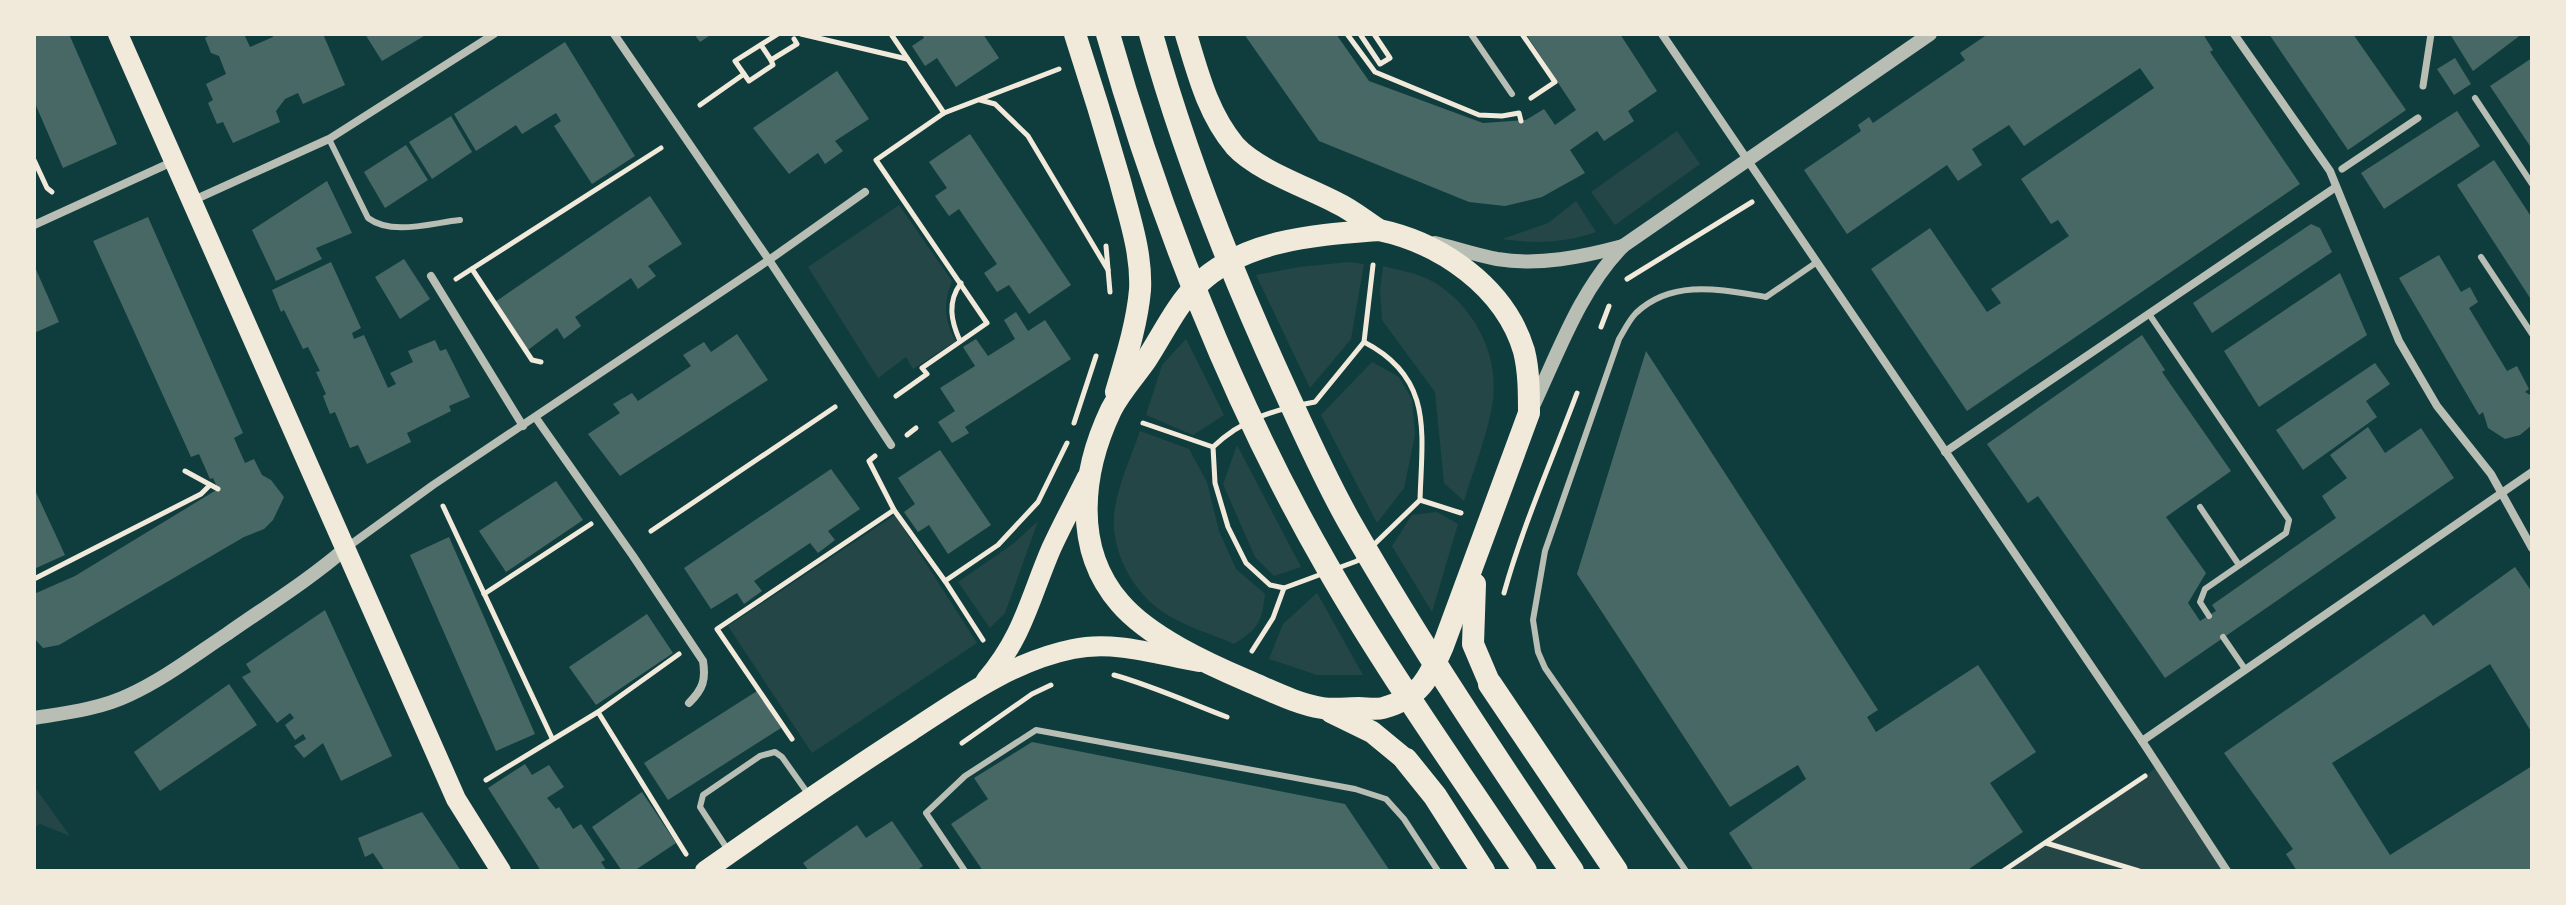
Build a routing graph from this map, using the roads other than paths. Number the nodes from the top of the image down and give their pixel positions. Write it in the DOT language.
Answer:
graph roads {
  1 [pos="118,34"];
  2 [pos="494,34"];
  3 [pos="614,34"];
  4 [pos="1075,34"];
  5 [pos="1108,34"];
  6 [pos="1151,34"];
  7 [pos="1186,34"];
  8 [pos="1471,34"];
  9 [pos="1662,34"];
  10 [pos="1930,34"];
  11 [pos="2234,34"];
  12 [pos="2431,34"];
  13 [pos="2423,86"];
  14 [pos="1512,94"];
  15 [pos="2475,98"];
  16 [pos="2418,118"];
  17 [pos="329,139"];
  18 [pos="1746,160"];
  19 [pos="175,161"];
  20 [pos="2342,169"];
  21 [pos="2532,184"];
  22 [pos="2336,187"];
  23 [pos="865,192"];
  24 [pos="193,200"];
  25 [pos="460,220"];
  26 [pos="34,225"];
  27 [pos="1379,230"];
  28 [pos="1408,236"];
  29 [pos="1623,246"];
  30 [pos="2481,257"];
  31 [pos="769,260"];
  32 [pos="1817,262"];
  33 [pos="431,276"];
  34 [pos="2149,314"];
  35 [pos="2532,334"];
  36 [pos="1112,408"];
  37 [pos="1529,413"];
  38 [pos="536,418"];
  39 [pos="523,426"];
  40 [pos="891,445"];
  41 [pos="1945,452"];
  42 [pos="2532,472"];
  43 [pos="1088,476"];
  44 [pos="2502,493"];
  45 [pos="2200,507"];
  46 [pos="346,548"];
  47 [pos="2532,548"];
  48 [pos="1478,551"];
  49 [pos="2239,565"];
  50 [pos="2209,616"];
  51 [pos="2223,637"];
  52 [pos="1204,663"];
  53 [pos="2245,669"];
  54 [pos="984,683"];
  55 [pos="1490,684"];
  56 [pos="689,703"];
  57 [pos="1323,708"];
  58 [pos="34,718"];
  59 [pos="2142,741"];
  60 [pos="1406,760"];
  61 [pos="810,797"];
  62 [pos="730,853"];
  63 [pos="698,866"];
  64 [pos="501,871"];
  65 [pos="965,871"];
  66 [pos="1438,871"];
  67 [pos="1483,871"];
  68 [pos="1525,871"];
  69 [pos="1572,871"];
  70 [pos="1616,871"];
  71 [pos="1686,871"];
  72 [pos="2227,871"];
  1 -- 19 [label="main road"];
  2 -- 17 [label="street"];
  3 -- 31 [label="street"];
  4 -- 36 [label="highway"];
  5 -- 68 [label="highway"];
  6 -- 69 [label="highway"];
  7 -- 27 [label="highway"];
  8 -- 14 [label="lane"];
  9 -- 18 [label="street"];
  10 -- 18 [label="street"];
  11 -- 22 [label="street"];
  12 -- 13 [label="street"];
  15 -- 21 [label="lane"];
  16 -- 20 [label="street"];
  17 -- 24 [label="street"];
  17 -- 25 [label="lane"];
  18 -- 29 [label="street"];
  18 -- 32 [label="street"];
  19 -- 24 [label="main road"];
  19 -- 26 [label="street"];
  22 -- 34 [label="street"];
  22 -- 44 [label="street"];
  23 -- 31 [label="street"];
  24 -- 46 [label="main road"];
  27 -- 28 [label="highway"];
  27 -- 36 [label="highway"];
  28 -- 29 [label="street"];
  28 -- 37 [label="highway"];
  29 -- 37 [label="street"];
  30 -- 35 [label="lane"];
  31 -- 38 [label="street"];
  31 -- 40 [label="street"];
  32 -- 41 [label="street"];
  32 -- 71 [label="lane"];
  33 -- 39 [label="street"];
  34 -- 41 [label="street"];
  34 -- 49 [label="lane"];
  36 -- 43 [label="highway"];
  37 -- 48 [label="highway"];
  38 -- 39 [label="street"];
  38 -- 56 [label="street"];
  39 -- 46 [label="street"];
  41 -- 59 [label="street"];
  42 -- 44 [label="street"];
  43 -- 52 [label="highway"];
  43 -- 54 [label="main road"];
  44 -- 47 [label="street"];
  44 -- 53 [label="street"];
  45 -- 49 [label="lane"];
  46 -- 58 [label="street"];
  46 -- 64 [label="main road"];
  48 -- 55 [label="highway"];
  48 -- 57 [label="highway"];
  49 -- 50 [label="lane"];
  51 -- 53 [label="lane"];
  52 -- 54 [label="main road"];
  52 -- 57 [label="highway"];
  53 -- 59 [label="street"];
  54 -- 61 [label="main road"];
  55 -- 70 [label="highway"];
  57 -- 60 [label="highway"];
  59 -- 72 [label="street"];
  60 -- 67 [label="highway"];
  61 -- 62 [label="main road"];
  61 -- 62 [label="lane"];
  62 -- 63 [label="main road"];
  65 -- 66 [label="lane"];
}
